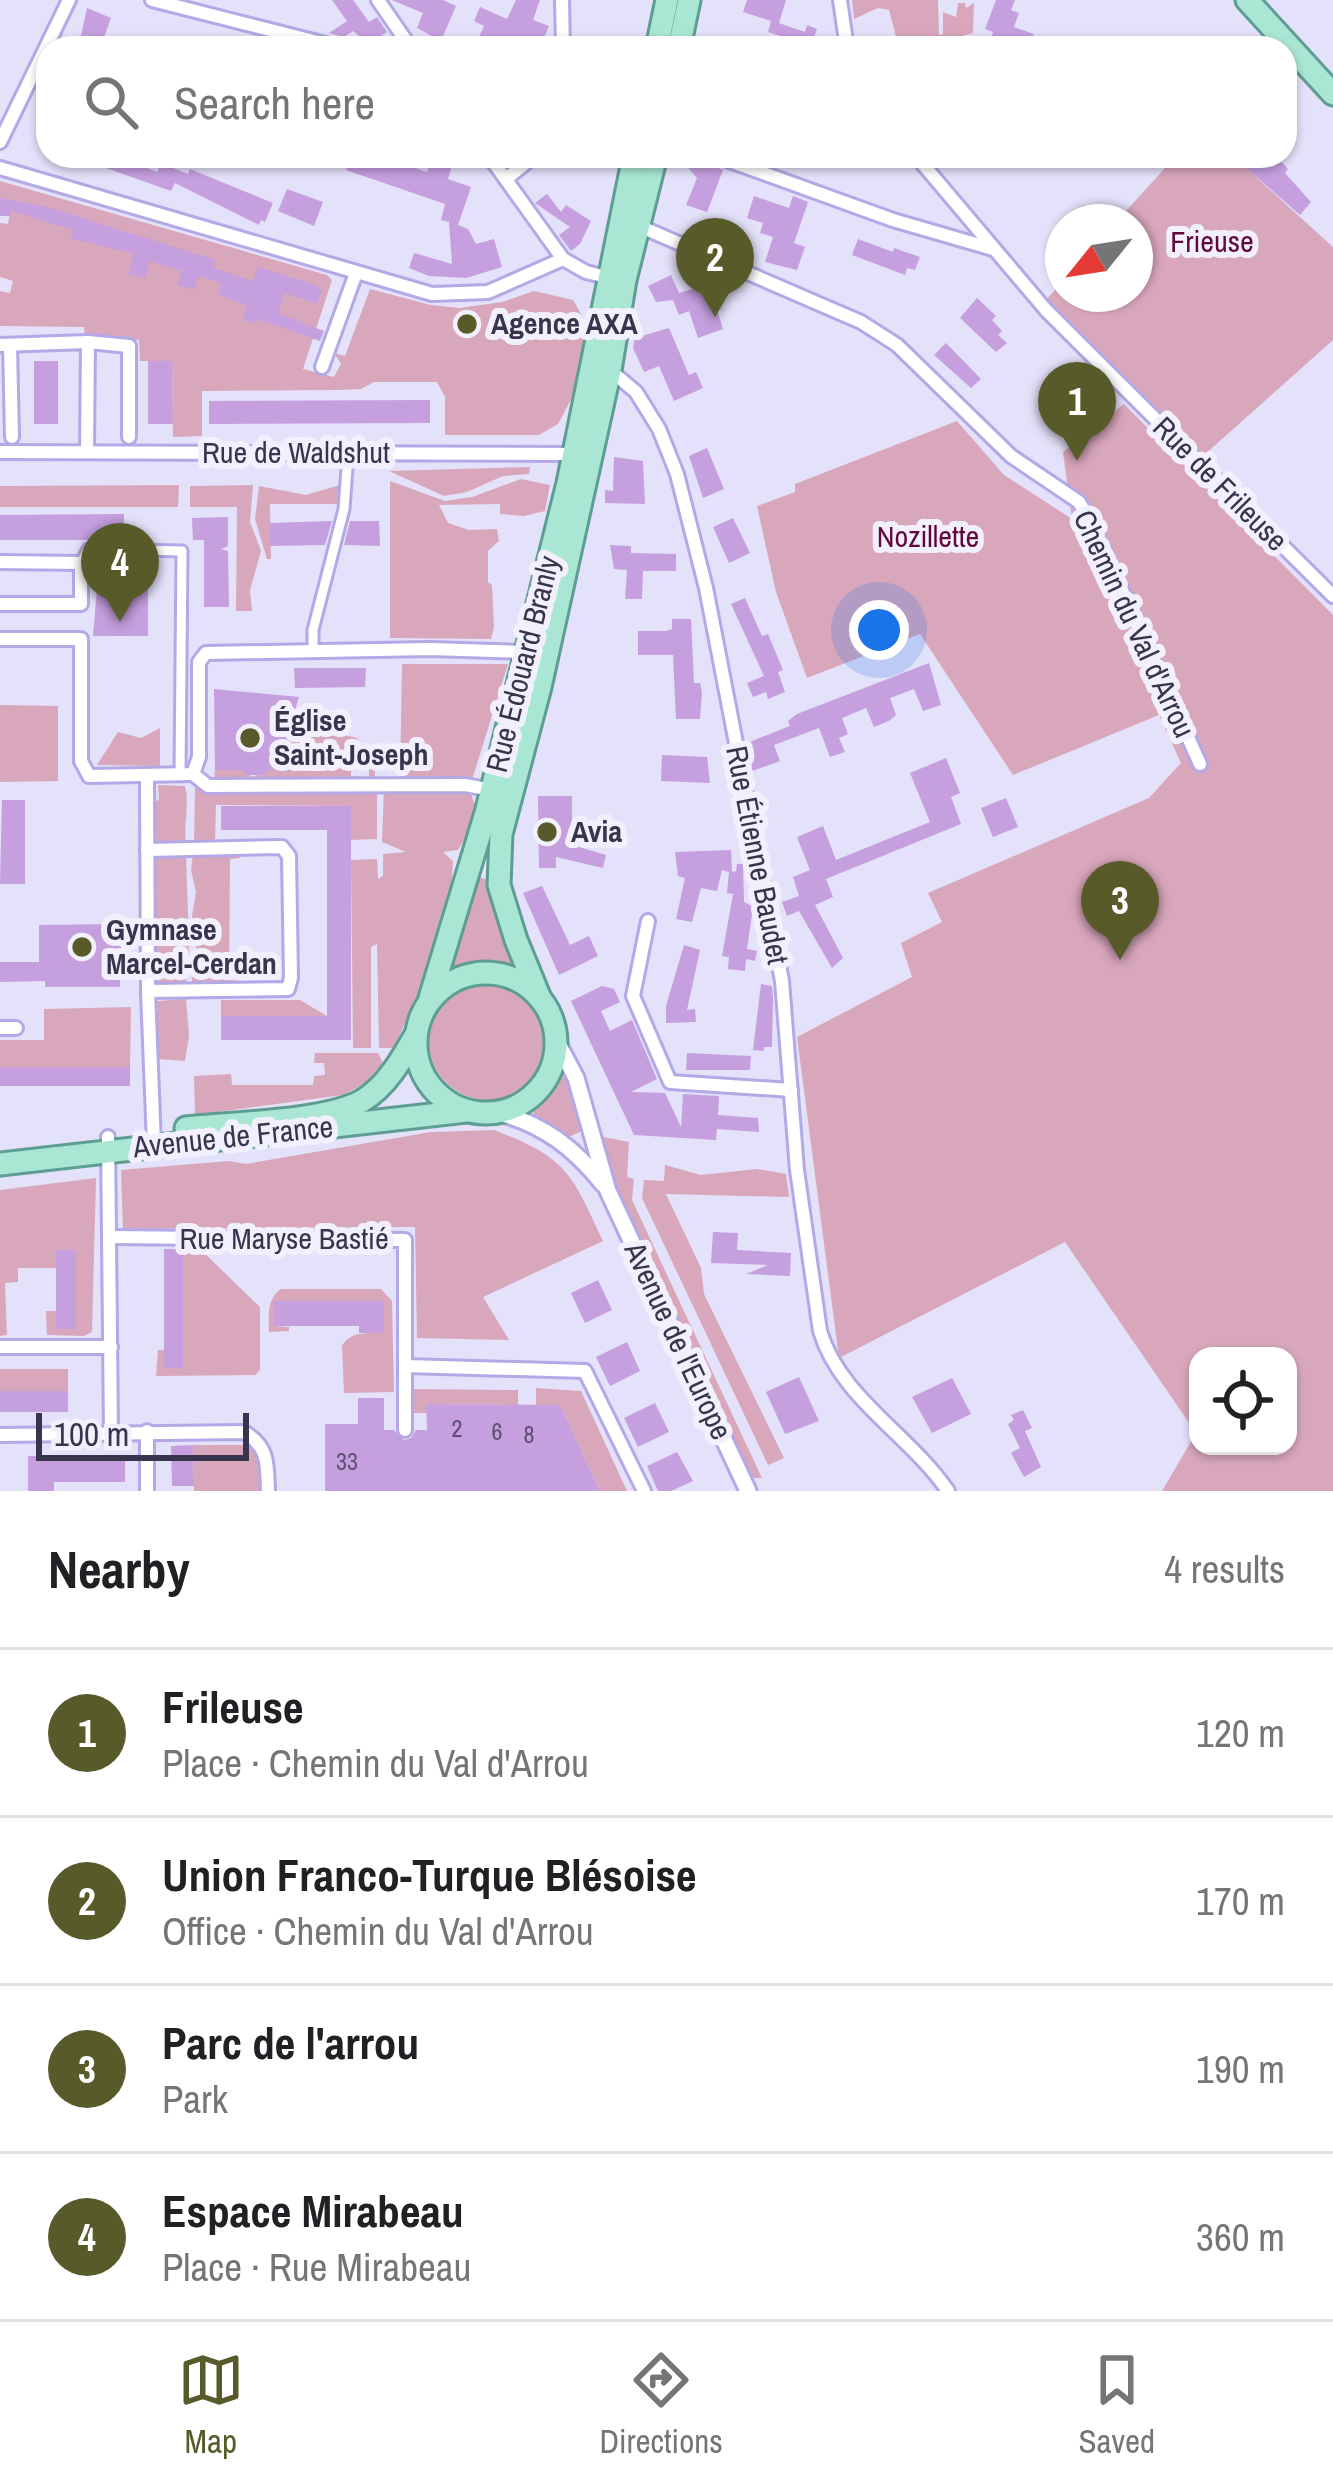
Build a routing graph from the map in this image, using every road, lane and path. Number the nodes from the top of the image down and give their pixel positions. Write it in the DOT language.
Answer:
graph roads {
  1 [pos="69,0"];
  2 [pos="152,0"];
  3 [pos="378,0"];
  4 [pos="562,0"];
  5 [pos="668,0"];
  6 [pos="689,0"];
  7 [pos="840,0"];
  8 [pos="1247,0"];
  9 [pos="52,36"];
  10 [pos="294,36"];
  11 [pos="404,36"];
  12 [pos="563,36"];
  13 [pos="660,36"];
  14 [pos="682,36"];
  15 [pos="845,36"];
  16 [pos="1280,36"];
  17 [pos="1297,55"];
  18 [pos="36,68"];
  19 [pos="1333,94"];
  20 [pos="0,142"];
  21 [pos="0,168"];
  22 [pos="498,168"];
  23 [pos="519,168"];
  24 [pos="632,168"];
  25 [pos="653,168"];
  26 [pos="749,168"];
  27 [pos="926,168"];
  28 [pos="506,179"];
  29 [pos="639,226"];
  30 [pos="993,249"];
  31 [pos="563,259"];
  32 [pos="356,273"];
  33 [pos="617,279"];
  34 [pos="88,342"];
  35 [pos="5,345"];
  36 [pos="322,367"];
  37 [pos="610,370"];
  38 [pos="12,437"];
  39 [pos="129,437"];
  40 [pos="0,452"];
  41 [pos="87,452"];
  42 [pos="583,454"];
  43 [pos="347,468"];
  44 [pos="0,562"];
  45 [pos="81,563"];
  46 [pos="1333,596"];
  47 [pos="0,604"];
  48 [pos="0,639"];
  49 [pos="313,651"];
  50 [pos="526,652"];
  51 [pos="1200,764"];
  52 [pos="187,775"];
  53 [pos="148,777"];
  54 [pos="492,790"];
  55 [pos="147,850"];
  56 [pos="648,921"];
  57 [pos="148,991"];
  58 [pos="539,996"];
  59 [pos="430,998"];
  60 [pos="0,1028"];
  61 [pos="16,1028"];
  62 [pos="415,1036"];
  63 [pos="557,1042"];
  64 [pos="791,1090"];
  65 [pos="466,1111"];
  66 [pos="500,1112"];
  67 [pos="153,1138"];
  68 [pos="108,1143"];
  69 [pos="0,1150"];
  70 [pos="0,1164"];
  71 [pos="608,1191"];
  72 [pos="110,1237"];
  73 [pos="0,1347"];
  74 [pos="111,1347"];
  75 [pos="405,1366"];
  76 [pos="405,1430"];
  77 [pos="147,1431"];
  78 [pos="111,1433"];
  79 [pos="0,1435"];
  80 [pos="147,1491"];
  81 [pos="268,1491"];
  82 [pos="644,1491"];
  83 [pos="748,1491"];
  84 [pos="948,1491"];
  1 -- 9 [label="street"];
  2 -- 10 [label="street"];
  3 -- 11 [label="street"];
  4 -- 12 [label="street"];
  5 -- 13 [label="main road"];
  6 -- 14 [label="main road"];
  7 -- 15 [label="street"];
  8 -- 16 [label="main road"];
  17 -- 19 [label="main road"];
  18 -- 20 [label="street"];
  21 -- 32 [label="street"];
  22 -- 28 [label="street"];
  23 -- 28 [label="street"];
  24 -- 33 [label="main road"];
  25 -- 29 [label="main road"];
  26 -- 30 [label="street"];
  27 -- 30 [label="street, Rue de Frileuse"];
  28 -- 31 [label="street"];
  29 -- 33 [label="main road"];
  29 -- 51 [label="street, Chemin du Val d'Arrou"];
  30 -- 46 [label="street, Rue de Frileuse"];
  31 -- 32 [label="street"];
  31 -- 33 [label="street"];
  32 -- 36 [label="street"];
  33 -- 37 [label="main road, Rue Édouard Branly"];
  33 -- 42 [label="main road, Rue Édouard Branly"];
  34 -- 35 [label="street"];
  34 -- 39 [label="street"];
  34 -- 41 [label="street"];
  35 -- 38 [label="street"];
  37 -- 42 [label="main road, Rue Édouard Branly"];
  37 -- 64 [label="street, Rue Étienne Baudet"];
  40 -- 41 [label="street, Rue de Waldshut"];
  41 -- 42 [label="street, Rue de Waldshut"];
  42 -- 50 [label="main road, Rue Édouard Branly"];
  42 -- 58 [label="main road, Rue Édouard Branly"];
  43 -- 49 [label="street"];
  44 -- 45 [label="street"];
  45 -- 47 [label="street"];
  45 -- 52 [label="street"];
  48 -- 53 [label="street"];
  49 -- 50 [label="street"];
  49 -- 52 [label="street"];
  50 -- 54 [label="main road, Rue Édouard Branly"];
  52 -- 53 [label="street"];
  52 -- 54 [label="street"];
  53 -- 55 [label="street"];
  54 -- 59 [label="main road, Rue Édouard Branly"];
  55 -- 57 [label="street"];
  55 -- 57 [label="street"];
  56 -- 64 [label="street"];
  57 -- 67 [label="street"];
  58 -- 59 [label="main road"];
  58 -- 63 [label="main road"];
  59 -- 62 [label="main road"];
  60 -- 61 [label="street"];
  62 -- 65 [label="main road"];
  62 -- 67 [label="main road, Avenue de France"];
  63 -- 66 [label="main road"];
  63 -- 71 [label="street, Avenue de l'Europe"];
  64 -- 84 [label="street, Rue Étienne Baudet"];
  65 -- 66 [label="main road"];
  65 -- 67 [label="main road, Avenue de France"];
  66 -- 71 [label="street, Avenue de l'Europe"];
  67 -- 68 [label="main road, Avenue de France"];
  68 -- 69 [label="main road, Avenue de France"];
  68 -- 70 [label="main road, Avenue de France"];
  68 -- 72 [label="street"];
  71 -- 83 [label="street, Avenue de l'Europe"];
  72 -- 74 [label="street"];
  72 -- 75 [label="street, Rue Maryse Bastié"];
  73 -- 74 [label="street"];
  74 -- 78 [label="street"];
  75 -- 76 [label="street, Rue Maryse Bastié"];
  75 -- 82 [label="street"];
  77 -- 78 [label="street"];
  77 -- 80 [label="street"];
  77 -- 81 [label="street"];
  78 -- 79 [label="street"];
}
